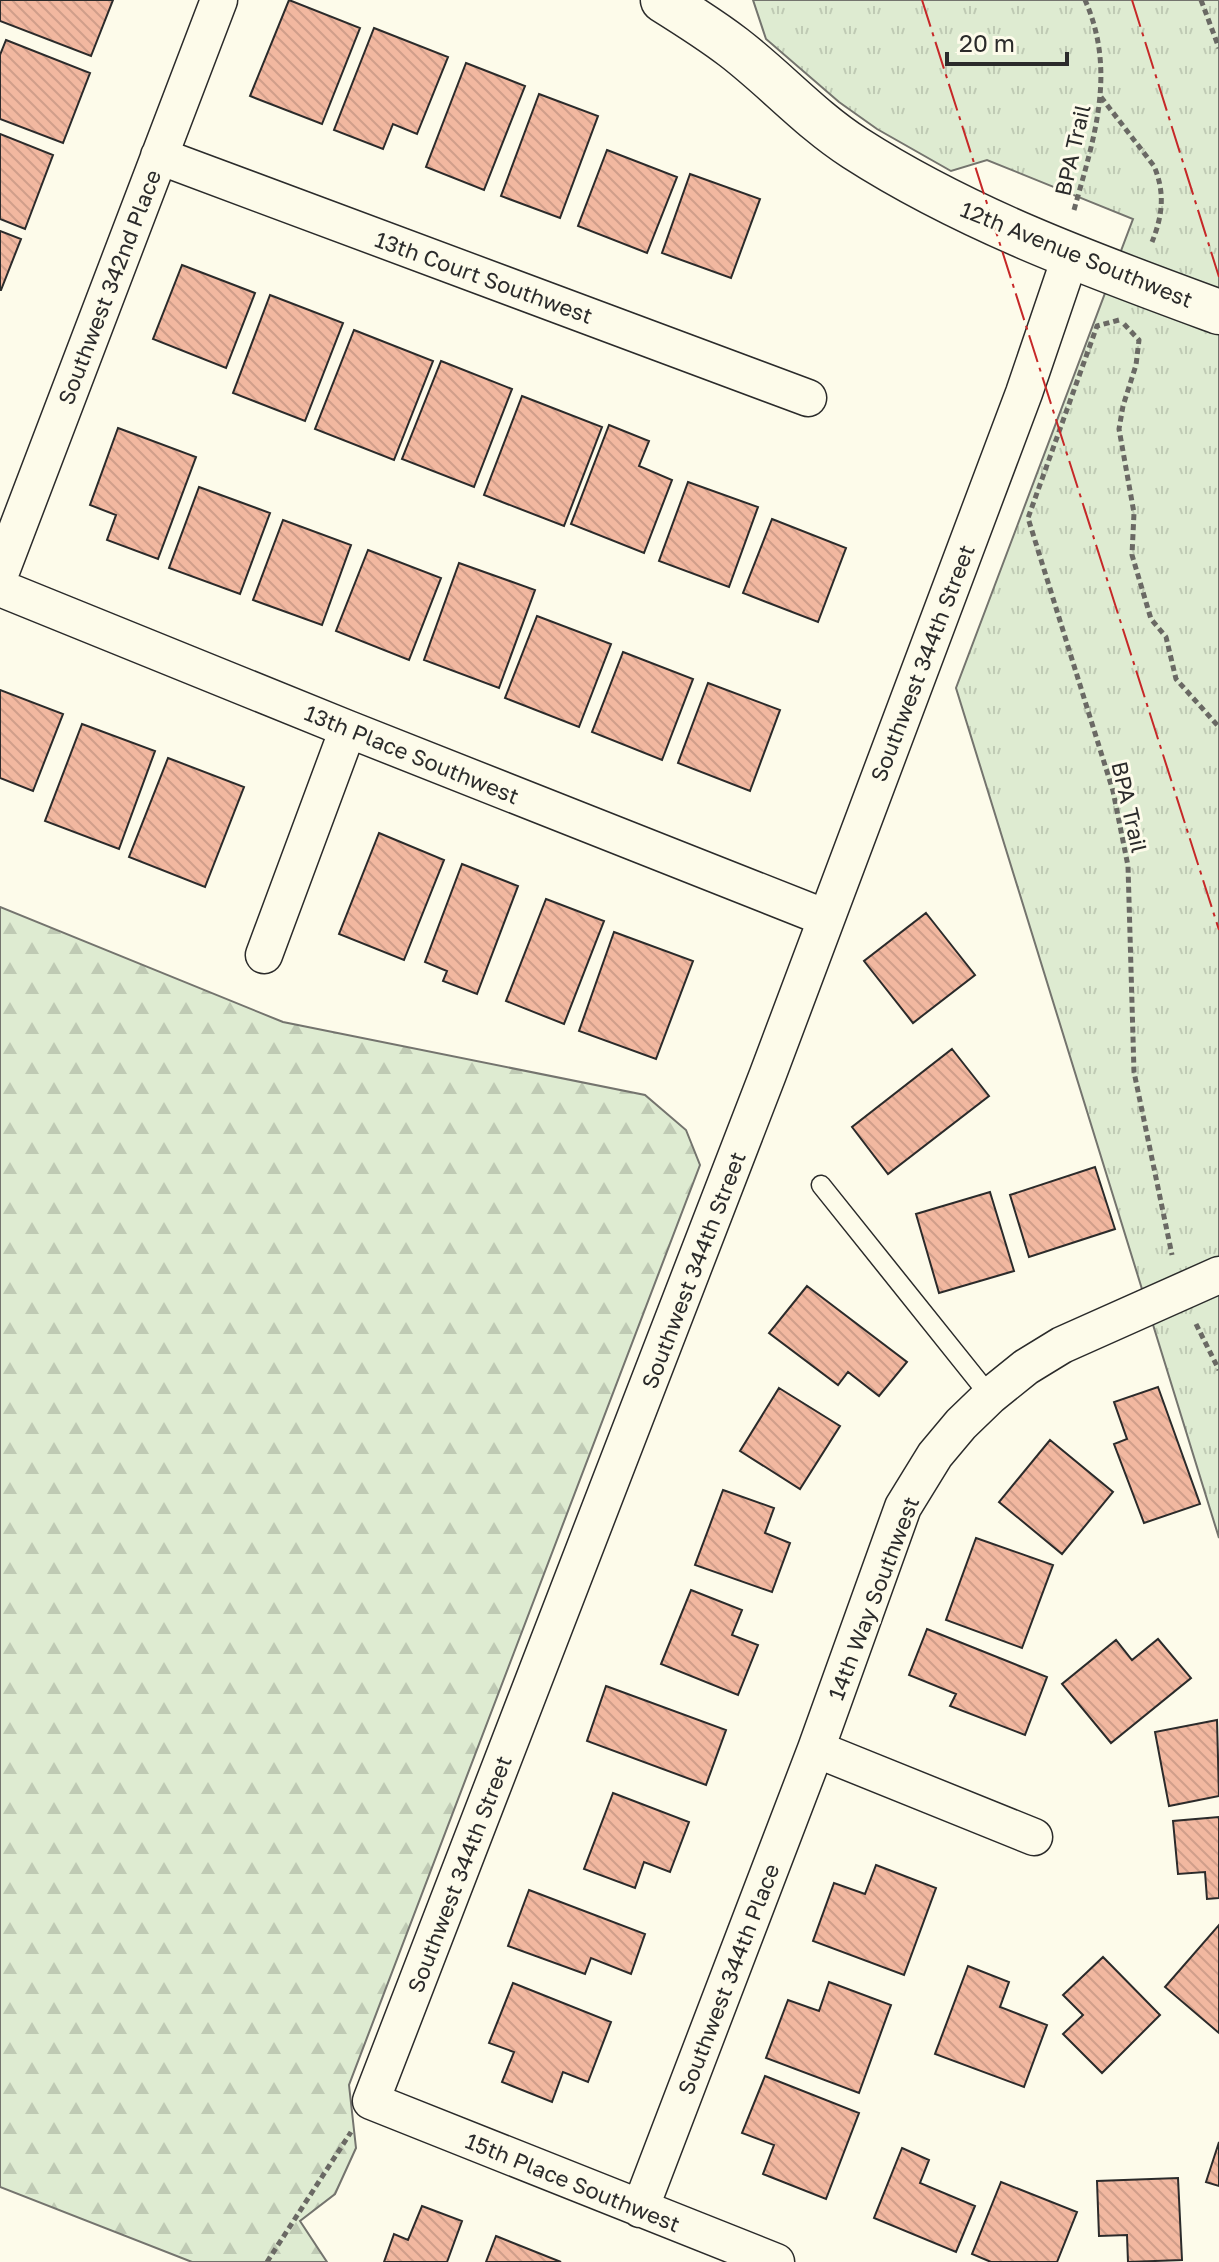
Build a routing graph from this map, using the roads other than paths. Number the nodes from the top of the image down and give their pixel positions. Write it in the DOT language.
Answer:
graph roads {
  1 [pos="219,0"];
  2 [pos="663,0"];
  3 [pos="159,156"];
  4 [pos="1071,255"];
  5 [pos="1219,312"];
  6 [pos="808,398"];
  7 [pos="0,574"];
  8 [pos="0,588"];
  9 [pos="348,729"];
  10 [pos="826,918"];
  11 [pos="264,955"];
  12 [pos="821,1185"];
  13 [pos="1219,1275"];
  14 [pos="990,1396"];
  15 [pos="816,1749"];
  16 [pos="1034,1837"];
  17 [pos="371,2101"];
  18 [pos="640,2209"];
  19 [pos="776,2262"];
  1 -- 3 [label="street, Southwest 342nd Place"];
  2 -- 4 [label="street, 12th Avenue Southwest"];
  3 -- 6 [label="street, 13th Court Southwest"];
  3 -- 7 [label="street, Southwest 342nd Place"];
  4 -- 5 [label="street, 12th Avenue Southwest"];
  4 -- 10 [label="street, Southwest 344th Street"];
  8 -- 9 [label="street, 13th Place Southwest"];
  9 -- 10 [label="street, 13th Place Southwest"];
  9 -- 11 [label="street"];
  10 -- 17 [label="street, Southwest 344th Street"];
  12 -- 14 [label="lane"];
  13 -- 14 [label="street, 14th Way Southwest"];
  14 -- 15 [label="street, 14th Way Southwest"];
  15 -- 16 [label="street"];
  15 -- 18 [label="street, Southwest 344th Place"];
  17 -- 18 [label="street, 15th Place Southwest"];
  18 -- 19 [label="street, 15th Place Southwest"];
}
